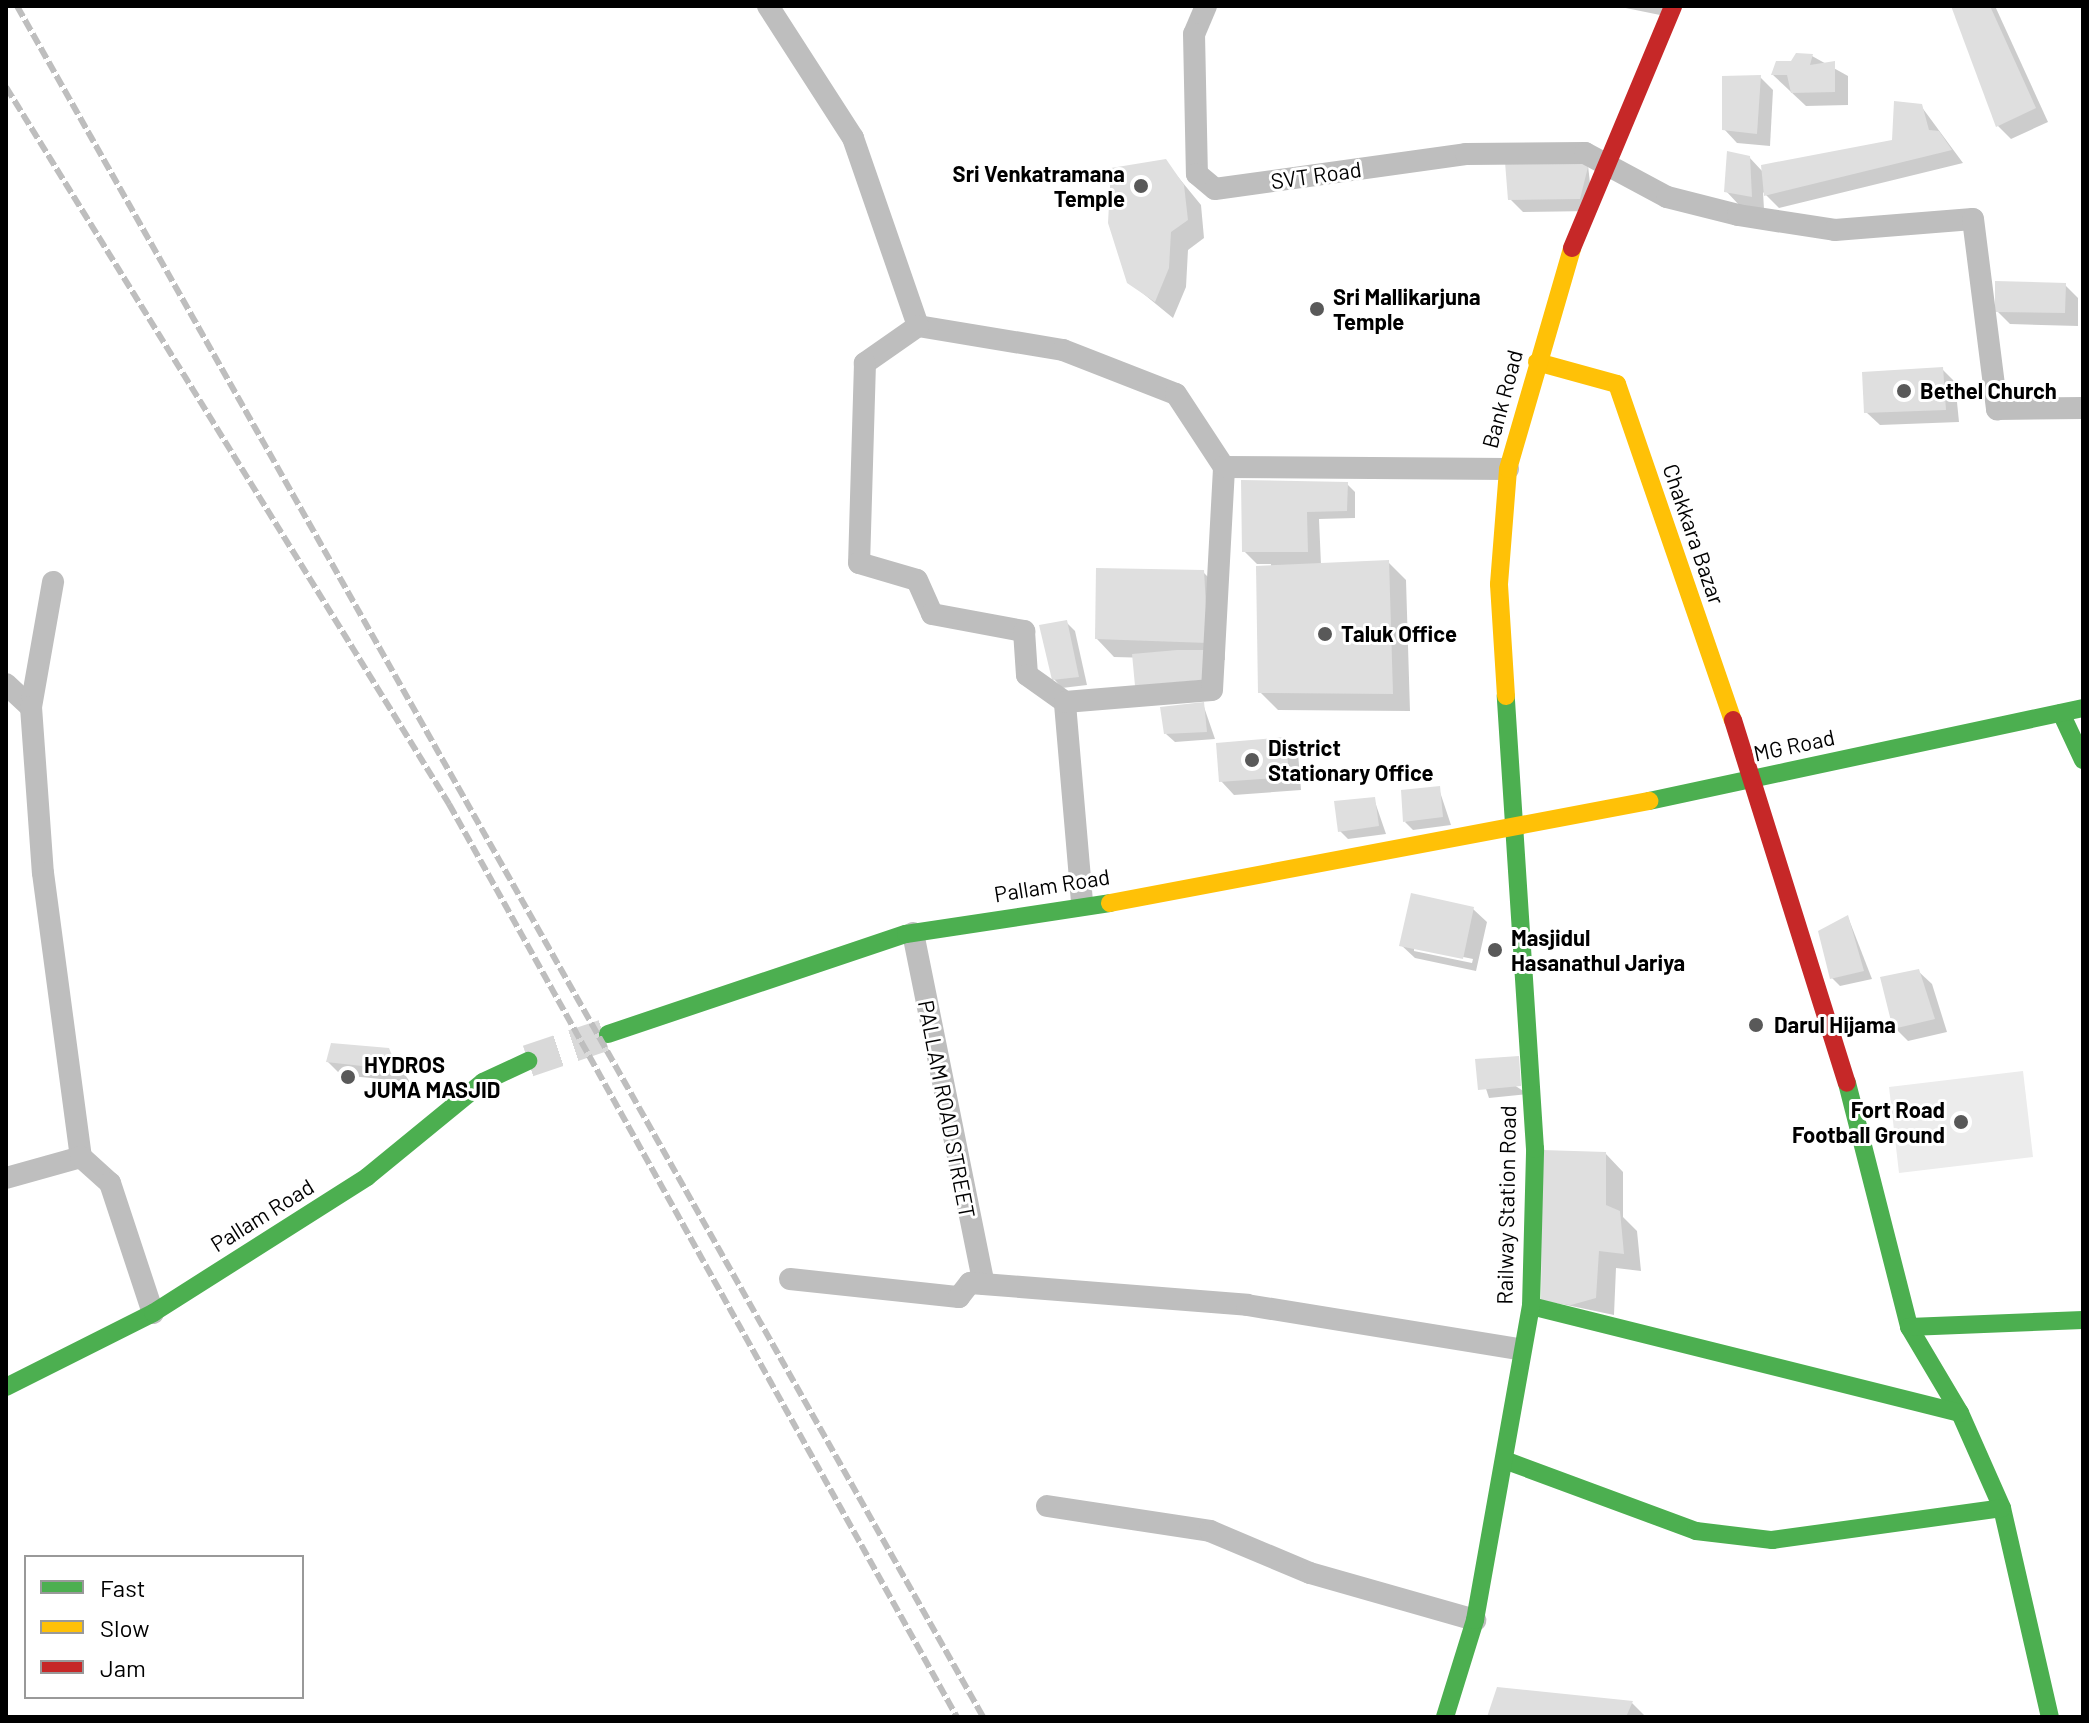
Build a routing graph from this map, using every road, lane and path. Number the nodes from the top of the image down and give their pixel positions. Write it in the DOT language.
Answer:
graph roads {
  1 [pos="768,6"];
  2 [pos="1206,6"];
  3 [pos="1673,6"];
  4 [pos="1609,164"];
  5 [pos="918,326"];
  6 [pos="1537,362"];
  7 [pos="2083,408"];
  8 [pos="1224,467"];
  9 [pos="1508,469"];
  10 [pos="53,582"];
  11 [pos="6,684"];
  12 [pos="1065,702"];
  13 [pos="31,707"];
  14 [pos="2083,708"];
  15 [pos="2061,713"];
  16 [pos="2083,760"];
  17 [pos="1753,778"];
  18 [pos="1514,829"];
  19 [pos="1082,902"];
  20 [pos="913,933"];
  21 [pos="608,1034"];
  22 [pos="528,1061"];
  23 [pos="81,1157"];
  24 [pos="6,1178"];
  25 [pos="790,1279"];
  26 [pos="984,1284"];
  27 [pos="1531,1306"];
  28 [pos="153,1313"];
  29 [pos="2083,1320"];
  30 [pos="1909,1327"];
  31 [pos="1520,1349"];
  32 [pos="6,1387"];
  33 [pos="1960,1413"];
  34 [pos="1507,1461"];
  35 [pos="1047,1506"];
  36 [pos="2002,1508"];
  37 [pos="1475,1620"];
  38 [pos="1445,1717"];
  39 [pos="2050,1717"];
  1 -- 5 [label="street"];
  2 -- 4 [label="street, SVT Road"];
  3 -- 4 [label="street, Bank Road"];
  4 -- 6 [label="street, Bank Road"];
  4 -- 7 [label="street, SVT Road"];
  5 -- 8 [label="street"];
  5 -- 12 [label="street"];
  6 -- 9 [label="street, Bank Road"];
  6 -- 17 [label="street, Chakkara Bazar"];
  8 -- 9 [label="street"];
  8 -- 12 [label="street"];
  9 -- 18 [label="street, Bank Road"];
  10 -- 13 [label="street"];
  11 -- 13 [label="street"];
  12 -- 19 [label="street"];
  13 -- 23 [label="street"];
  14 -- 15 [label="street, MG Road"];
  15 -- 16 [label="street"];
  15 -- 17 [label="street, MG Road"];
  17 -- 18 [label="street, MG Road"];
  17 -- 30 [label="street"];
  18 -- 19 [label="street, Pallam Road"];
  18 -- 27 [label="street, Railway Station Road"];
  19 -- 20 [label="street, Pallam Road"];
  20 -- 21 [label="street, Pallam Road"];
  20 -- 26 [label="street, PALLAM ROAD STREET"];
  22 -- 28 [label="street, Pallam Road"];
  23 -- 24 [label="street"];
  23 -- 28 [label="street"];
  25 -- 26 [label="street"];
  26 -- 31 [label="street"];
  27 -- 31 [label="street, Railway Station Road"];
  27 -- 33 [label="street"];
  28 -- 32 [label="street, Pallam Road"];
  29 -- 30 [label="street"];
  30 -- 33 [label="street"];
  31 -- 34 [label="street, Railway Station Road"];
  33 -- 36 [label="street"];
  34 -- 36 [label="street"];
  34 -- 37 [label="street, Railway Station Road"];
  35 -- 37 [label="street"];
  36 -- 39 [label="street"];
  37 -- 38 [label="street, Railway Station Road"];
}
